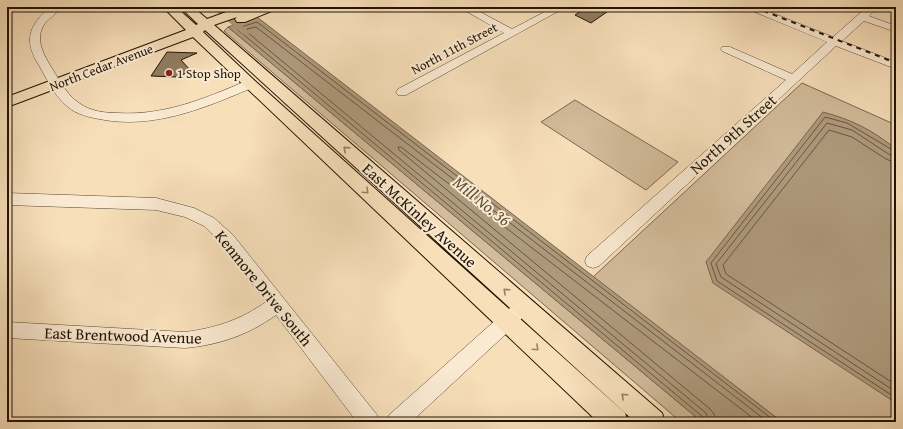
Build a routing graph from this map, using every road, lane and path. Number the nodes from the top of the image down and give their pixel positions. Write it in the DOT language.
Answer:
graph roads {
  1 [pos="56,7"];
  2 [pos="169,7"];
  3 [pos="186,7"];
  4 [pos="270,7"];
  5 [pos="464,7"];
  6 [pos="562,7"];
  7 [pos="748,7"];
  8 [pos="762,7"];
  9 [pos="872,7"];
  10 [pos="249,10"];
  11 [pos="862,16"];
  12 [pos="210,26"];
  13 [pos="896,29"];
  14 [pos="512,33"];
  15 [pos="837,40"];
  16 [pos="726,49"];
  17 [pos="896,60"];
  18 [pos="896,66"];
  19 [pos="794,79"];
  20 [pos="56,83"];
  21 [pos="250,84"];
  22 [pos="402,92"];
  23 [pos="7,102"];
  24 [pos="270,102"];
  25 [pos="326,131"];
  26 [pos="7,199"];
  27 [pos="593,261"];
  28 [pos="278,304"];
  29 [pos="515,314"];
  30 [pos="7,330"];
  31 [pos="370,422"];
  32 [pos="396,422"];
  33 [pos="616,422"];
  34 [pos="653,422"];
  1 -- 20 [label="street"];
  2 -- 12 [label="main road, East McKinley Avenue"];
  3 -- 12 [label="main road, East McKinley Avenue"];
  4 -- 10 [label="main road, North Cedar Avenue"];
  5 -- 14 [label="street"];
  6 -- 14 [label="street, North 11th Street"];
  7 -- 15 [label="street"];
  8 -- 15 [label="street"];
  9 -- 11 [label="street, North 9th Street"];
  10 -- 12 [label="main road, North Cedar Avenue"];
  11 -- 13 [label="street"];
  11 -- 15 [label="street, North 9th Street"];
  12 -- 20 [label="main road, North Cedar Avenue"];
  12 -- 21 [label="main road, East McKinley Avenue"];
  12 -- 25 [label="main road, East McKinley Avenue"];
  14 -- 22 [label="street, North 11th Street"];
  15 -- 17 [label="street"];
  15 -- 18 [label="street"];
  15 -- 19 [label="street, North 9th Street"];
  16 -- 19 [label="street"];
  19 -- 27 [label="street, North 9th Street"];
  20 -- 21 [label="street"];
  20 -- 23 [label="main road, North Cedar Avenue"];
  21 -- 24 [label="main road, East McKinley Avenue"];
  24 -- 25 [label="main road"];
  24 -- 29 [label="main road, East McKinley Avenue, one-way"];
  29 -- 25 [label="main road, East McKinley Avenue, one-way"];
  26 -- 28 [label="street, Kenmore Drive South"];
  28 -- 30 [label="street, East Brentwood Avenue"];
  28 -- 31 [label="street, Kenmore Drive South"];
  29 -- 32 [label="street"];
  29 -- 33 [label="main road, East McKinley Avenue, one-way"];
  34 -- 29 [label="main road, East McKinley Avenue, one-way"];
}
